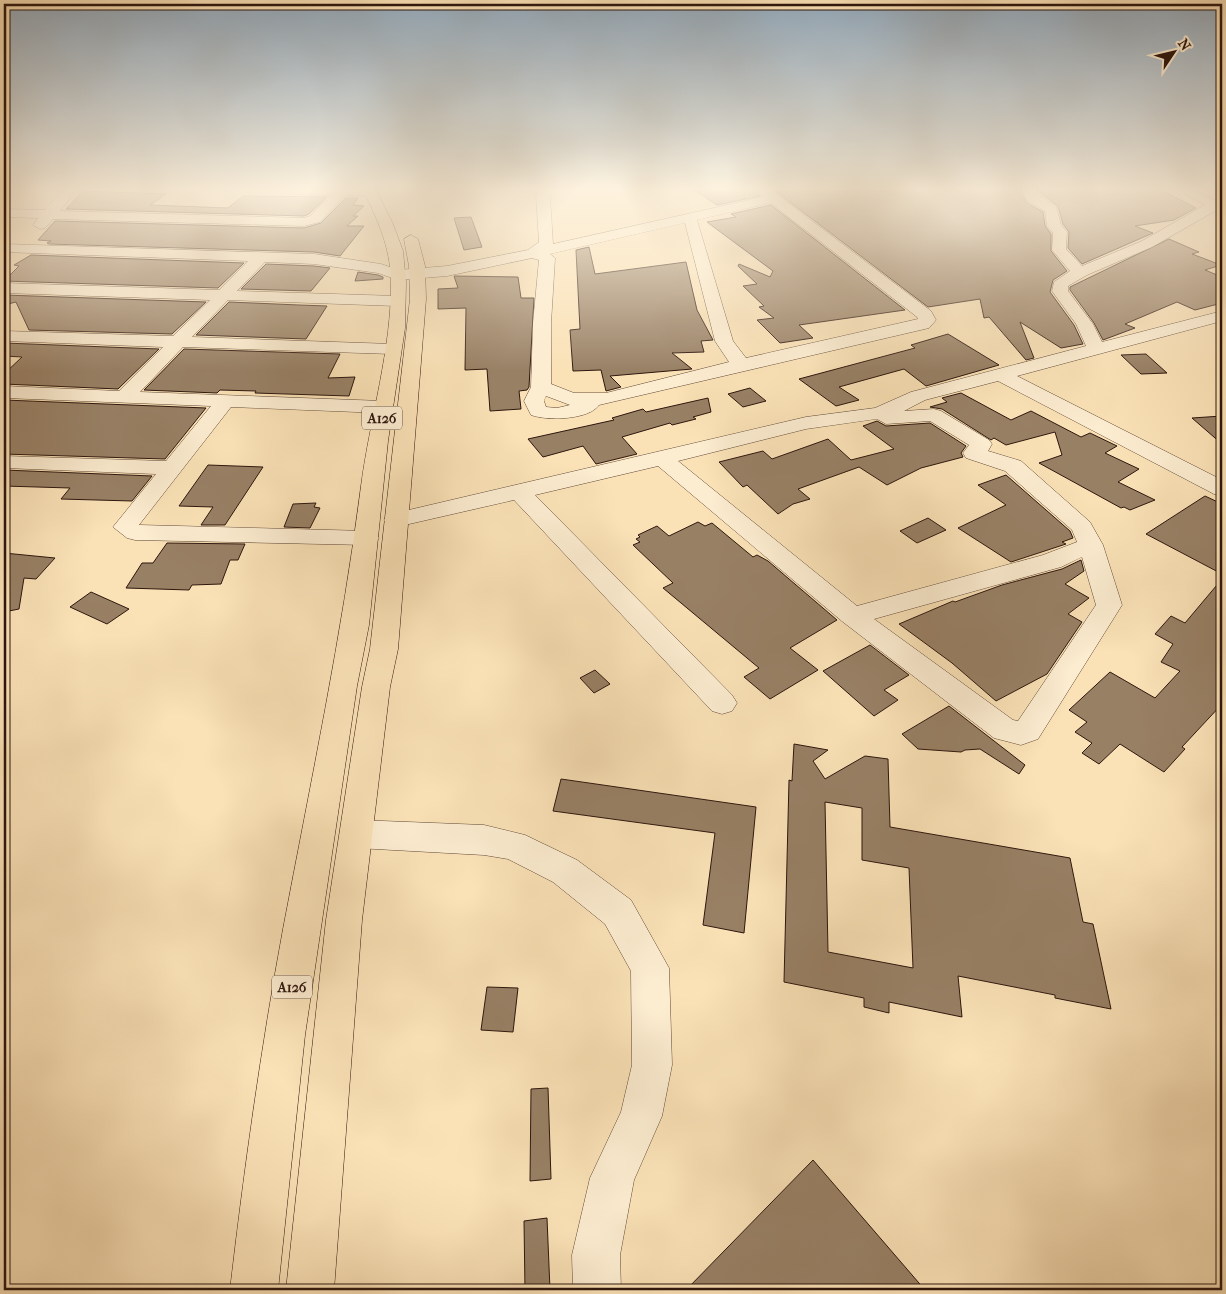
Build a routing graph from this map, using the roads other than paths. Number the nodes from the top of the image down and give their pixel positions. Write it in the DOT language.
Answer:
graph roads {
  1 [pos="398,250"];
  2 [pos="537,250"];
  3 [pos="545,250"];
  4 [pos="700,250"];
  5 [pos="842,250"];
  6 [pos="1059,250"];
  7 [pos="1131,250"];
  8 [pos="10,253"];
  9 [pos="533,253"];
  10 [pos="261,257"];
  11 [pos="1080,273"];
  12 [pos="408,274"];
  13 [pos="4,288"];
  14 [pos="223,296"];
  15 [pos="397,301"];
  16 [pos="1222,316"];
  17 [pos="4,336"];
  18 [pos="177,342"];
  19 [pos="392,349"];
  20 [pos="1097,350"];
  21 [pos="742,365"];
  22 [pos="1002,375"];
  23 [pos="4,392"];
  24 [pos="124,397"];
  25 [pos="225,401"];
  26 [pos="383,407"];
  27 [pos="825,418"];
  28 [pos="663,459"];
  29 [pos="4,462"];
  30 [pos="174,468"];
  31 [pos="1222,489"];
  32 [pos="519,492"];
  33 [pos="396,520"];
  34 [pos="367,538"];
  35 [pos="1091,545"];
  36 [pos="852,616"];
  37 [pos="357,675"];
  38 [pos="722,703"];
  39 [pos="357,834"];
  40 [pos="254,1290"];
  41 [pos="310,1290"];
  42 [pos="597,1290"];
  1 -- 12 [label="highway, A126"];
  2 -- 9 [label="street"];
  3 -- 9 [label="street"];
  4 -- 21 [label="street"];
  5 -- 21 [label="street"];
  6 -- 11 [label="street"];
  7 -- 11 [label="street"];
  8 -- 10 [label="street"];
  9 -- 12 [label="street"];
  9 -- 21 [label="street"];
  10 -- 12 [label="street"];
  10 -- 14 [label="street"];
  11 -- 20 [label="street"];
  12 -- 15 [label="highway, A126"];
  12 -- 33 [label="highway, A126"];
  13 -- 14 [label="street"];
  14 -- 15 [label="street"];
  14 -- 18 [label="street"];
  15 -- 19 [label="highway, A126"];
  16 -- 20 [label="street"];
  17 -- 18 [label="street"];
  18 -- 19 [label="street"];
  18 -- 24 [label="street"];
  19 -- 26 [label="highway, A126"];
  20 -- 22 [label="street"];
  22 -- 27 [label="street"];
  22 -- 31 [label="street"];
  23 -- 24 [label="street"];
  24 -- 25 [label="street"];
  25 -- 26 [label="street"];
  25 -- 30 [label="street"];
  26 -- 34 [label="highway, A126"];
  27 -- 28 [label="street"];
  27 -- 35 [label="street"];
  28 -- 32 [label="street"];
  28 -- 36 [label="street"];
  29 -- 30 [label="street"];
  30 -- 34 [label="street"];
  32 -- 33 [label="street"];
  32 -- 38 [label="street"];
  33 -- 37 [label="highway, A126"];
  34 -- 37 [label="highway, A126"];
  35 -- 36 [label="street"];
  35 -- 36 [label="street"];
  37 -- 39 [label="highway, A126"];
  37 -- 40 [label="highway, A126"];
  39 -- 41 [label="highway, A126"];
  39 -- 42 [label="street"];
}
